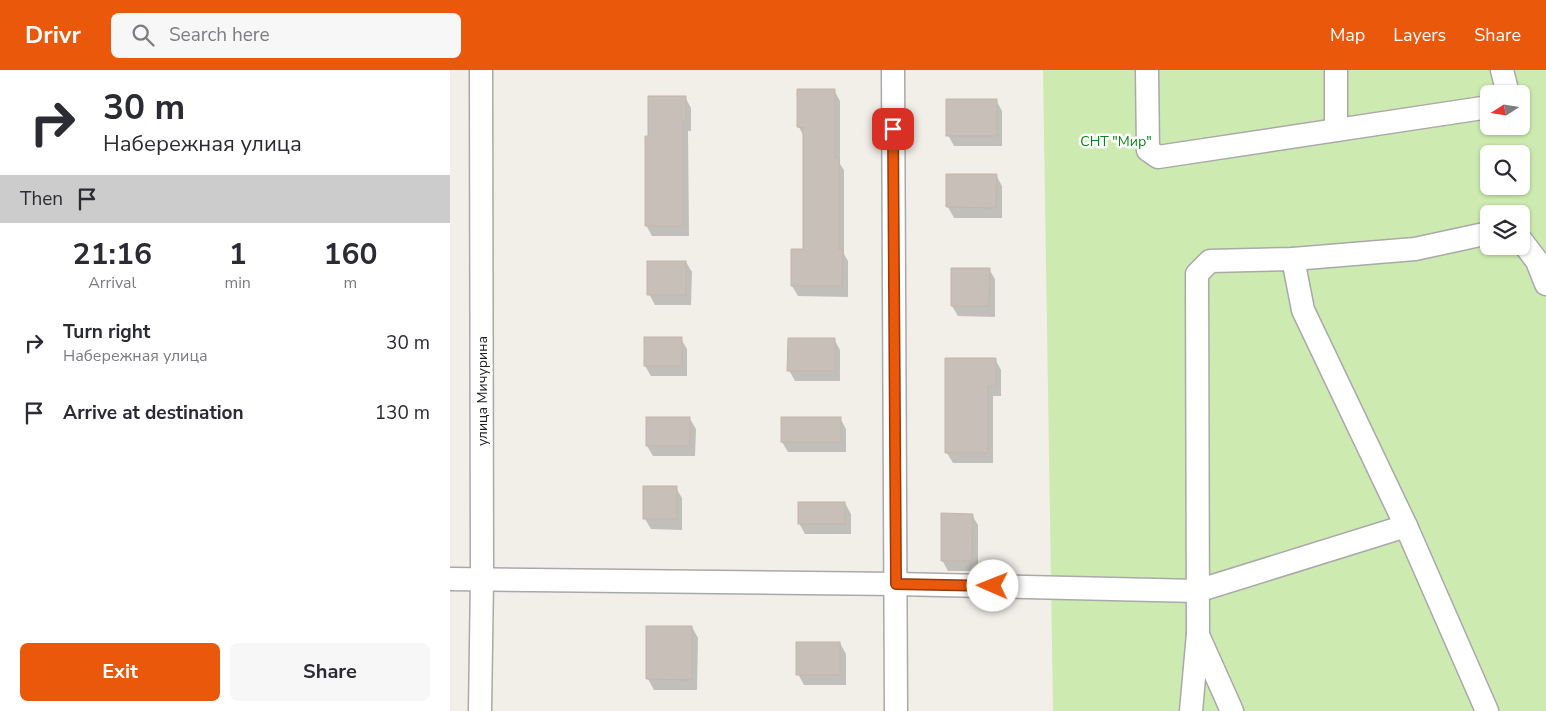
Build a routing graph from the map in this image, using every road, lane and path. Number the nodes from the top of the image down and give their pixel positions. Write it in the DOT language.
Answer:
graph roads {
  1 [pos="481,70"];
  2 [pos="893,70"];
  3 [pos="1147,70"];
  4 [pos="1336,70"];
  5 [pos="1502,70"];
  6 [pos="1506,85"];
  7 [pos="1480,108"];
  8 [pos="1336,130"];
  9 [pos="1480,235"];
  10 [pos="1530,251"];
  11 [pos="1292,260"];
  12 [pos="1546,284"];
  13 [pos="1406,526"];
  14 [pos="450,579"];
  15 [pos="482,579"];
  16 [pos="896,584"];
  17 [pos="1197,591"];
  18 [pos="1198,634"];
  19 [pos="480,711"];
  20 [pos="896,711"];
  21 [pos="1191,711"];
  22 [pos="1232,711"];
  23 [pos="1487,711"];
  1 -- 15 [label="street, улица Мичурина"];
  2 -- 16 [label="street"];
  3 -- 8 [label="street"];
  4 -- 8 [label="street"];
  5 -- 6 [label="street"];
  7 -- 8 [label="street"];
  9 -- 11 [label="street"];
  10 -- 12 [label="street"];
  11 -- 13 [label="street"];
  11 -- 17 [label="street"];
  13 -- 17 [label="street"];
  13 -- 23 [label="street"];
  14 -- 15 [label="street"];
  15 -- 16 [label="street"];
  15 -- 19 [label="street, улица Мичурина"];
  16 -- 17 [label="street"];
  16 -- 20 [label="street"];
  17 -- 18 [label="street"];
  18 -- 21 [label="street"];
  18 -- 22 [label="street"];
}
